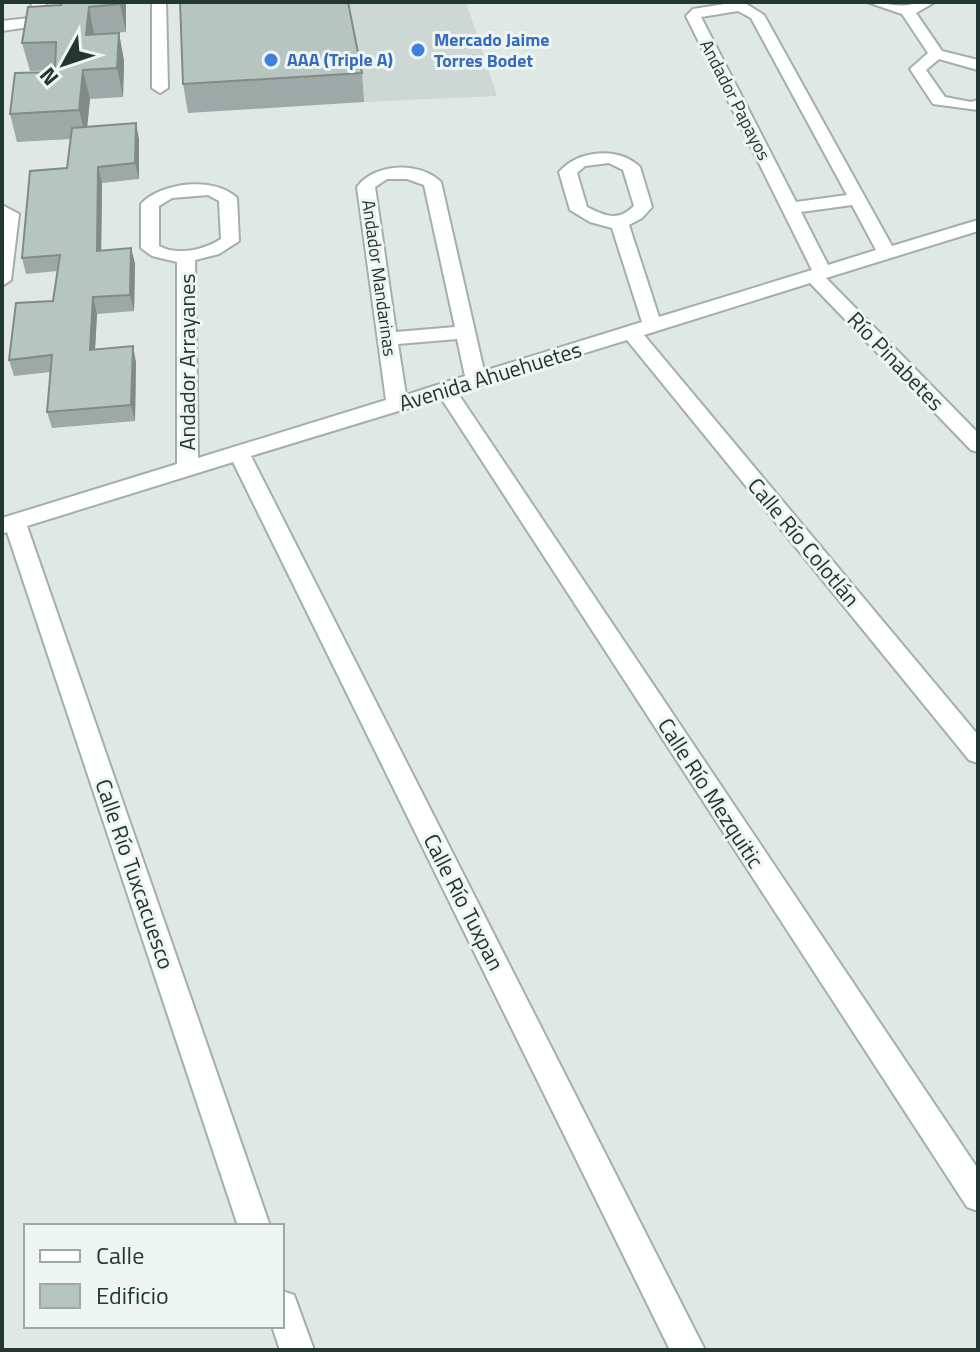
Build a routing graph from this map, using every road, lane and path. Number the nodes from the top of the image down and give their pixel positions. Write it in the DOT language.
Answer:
graph roads {
  1 [pos="39,2"];
  2 [pos="159,2"];
  3 [pos="874,2"];
  4 [pos="928,2"];
  5 [pos="907,11"];
  6 [pos="2,28"];
  7 [pos="936,54"];
  8 [pos="978,65"];
  9 [pos="160,88"];
  10 [pos="976,110"];
  11 [pos="858,199"];
  12 [pos="789,208"];
  13 [pos="2,210"];
  14 [pos="620,224"];
  15 [pos="977,227"];
  16 [pos="887,253"];
  17 [pos="186,254"];
  18 [pos="818,274"];
  19 [pos="2,280"];
  20 [pos="642,329"];
  21 [pos="465,332"];
  22 [pos="387,339"];
  23 [pos="476,380"];
  24 [pos="445,389"];
  25 [pos="397,404"];
  26 [pos="978,445"];
  27 [pos="239,453"];
  28 [pos="188,469"];
  29 [pos="8,524"];
  30 [pos="978,753"];
  31 [pos="978,1196"];
  32 [pos="253,1224"];
  33 [pos="284,1313"];
  34 [pos="297,1350"];
  35 [pos="688,1350"];
  1 -- 6 [label="street"];
  2 -- 9 [label="street"];
  3 -- 5 [label="street"];
  4 -- 5 [label="street"];
  5 -- 7 [label="street"];
  7 -- 8 [label="street"];
  7 -- 10 [label="street"];
  11 -- 12 [label="street"];
  11 -- 12 [label="street, Andador Papayos"];
  11 -- 16 [label="street, Andador Papayos"];
  12 -- 18 [label="street, Andador Papayos"];
  13 -- 19 [label="street"];
  14 -- 14 [label="street"];
  14 -- 20 [label="street"];
  15 -- 16 [label="street, Avenida Ahuehuetes"];
  16 -- 18 [label="street, Avenida Ahuehuetes"];
  17 -- 17 [label="street, Andador Arrayanes"];
  17 -- 28 [label="street, Andador Arrayanes"];
  18 -- 20 [label="street, Avenida Ahuehuetes"];
  18 -- 26 [label="street, Río Pinabetes"];
  20 -- 23 [label="street, Avenida Ahuehuetes"];
  20 -- 30 [label="street, Calle Río Colotlán"];
  21 -- 22 [label="street"];
  21 -- 22 [label="street, Andador Mandarinas"];
  21 -- 23 [label="street, Andador Mandarinas"];
  22 -- 25 [label="street, Andador Mandarinas"];
  23 -- 24 [label="street, Avenida Ahuehuetes"];
  24 -- 25 [label="street, Avenida Ahuehuetes"];
  24 -- 31 [label="street, Calle Río Mezquitic"];
  25 -- 27 [label="street, Avenida Ahuehuetes"];
  27 -- 28 [label="street, Avenida Ahuehuetes"];
  27 -- 35 [label="street, Calle Río Tuxpan"];
  28 -- 29 [label="street, Avenida Ahuehuetes"];
  29 -- 32 [label="street, Calle Río Tuxcacuesco"];
  33 -- 34 [label="street"];
}
